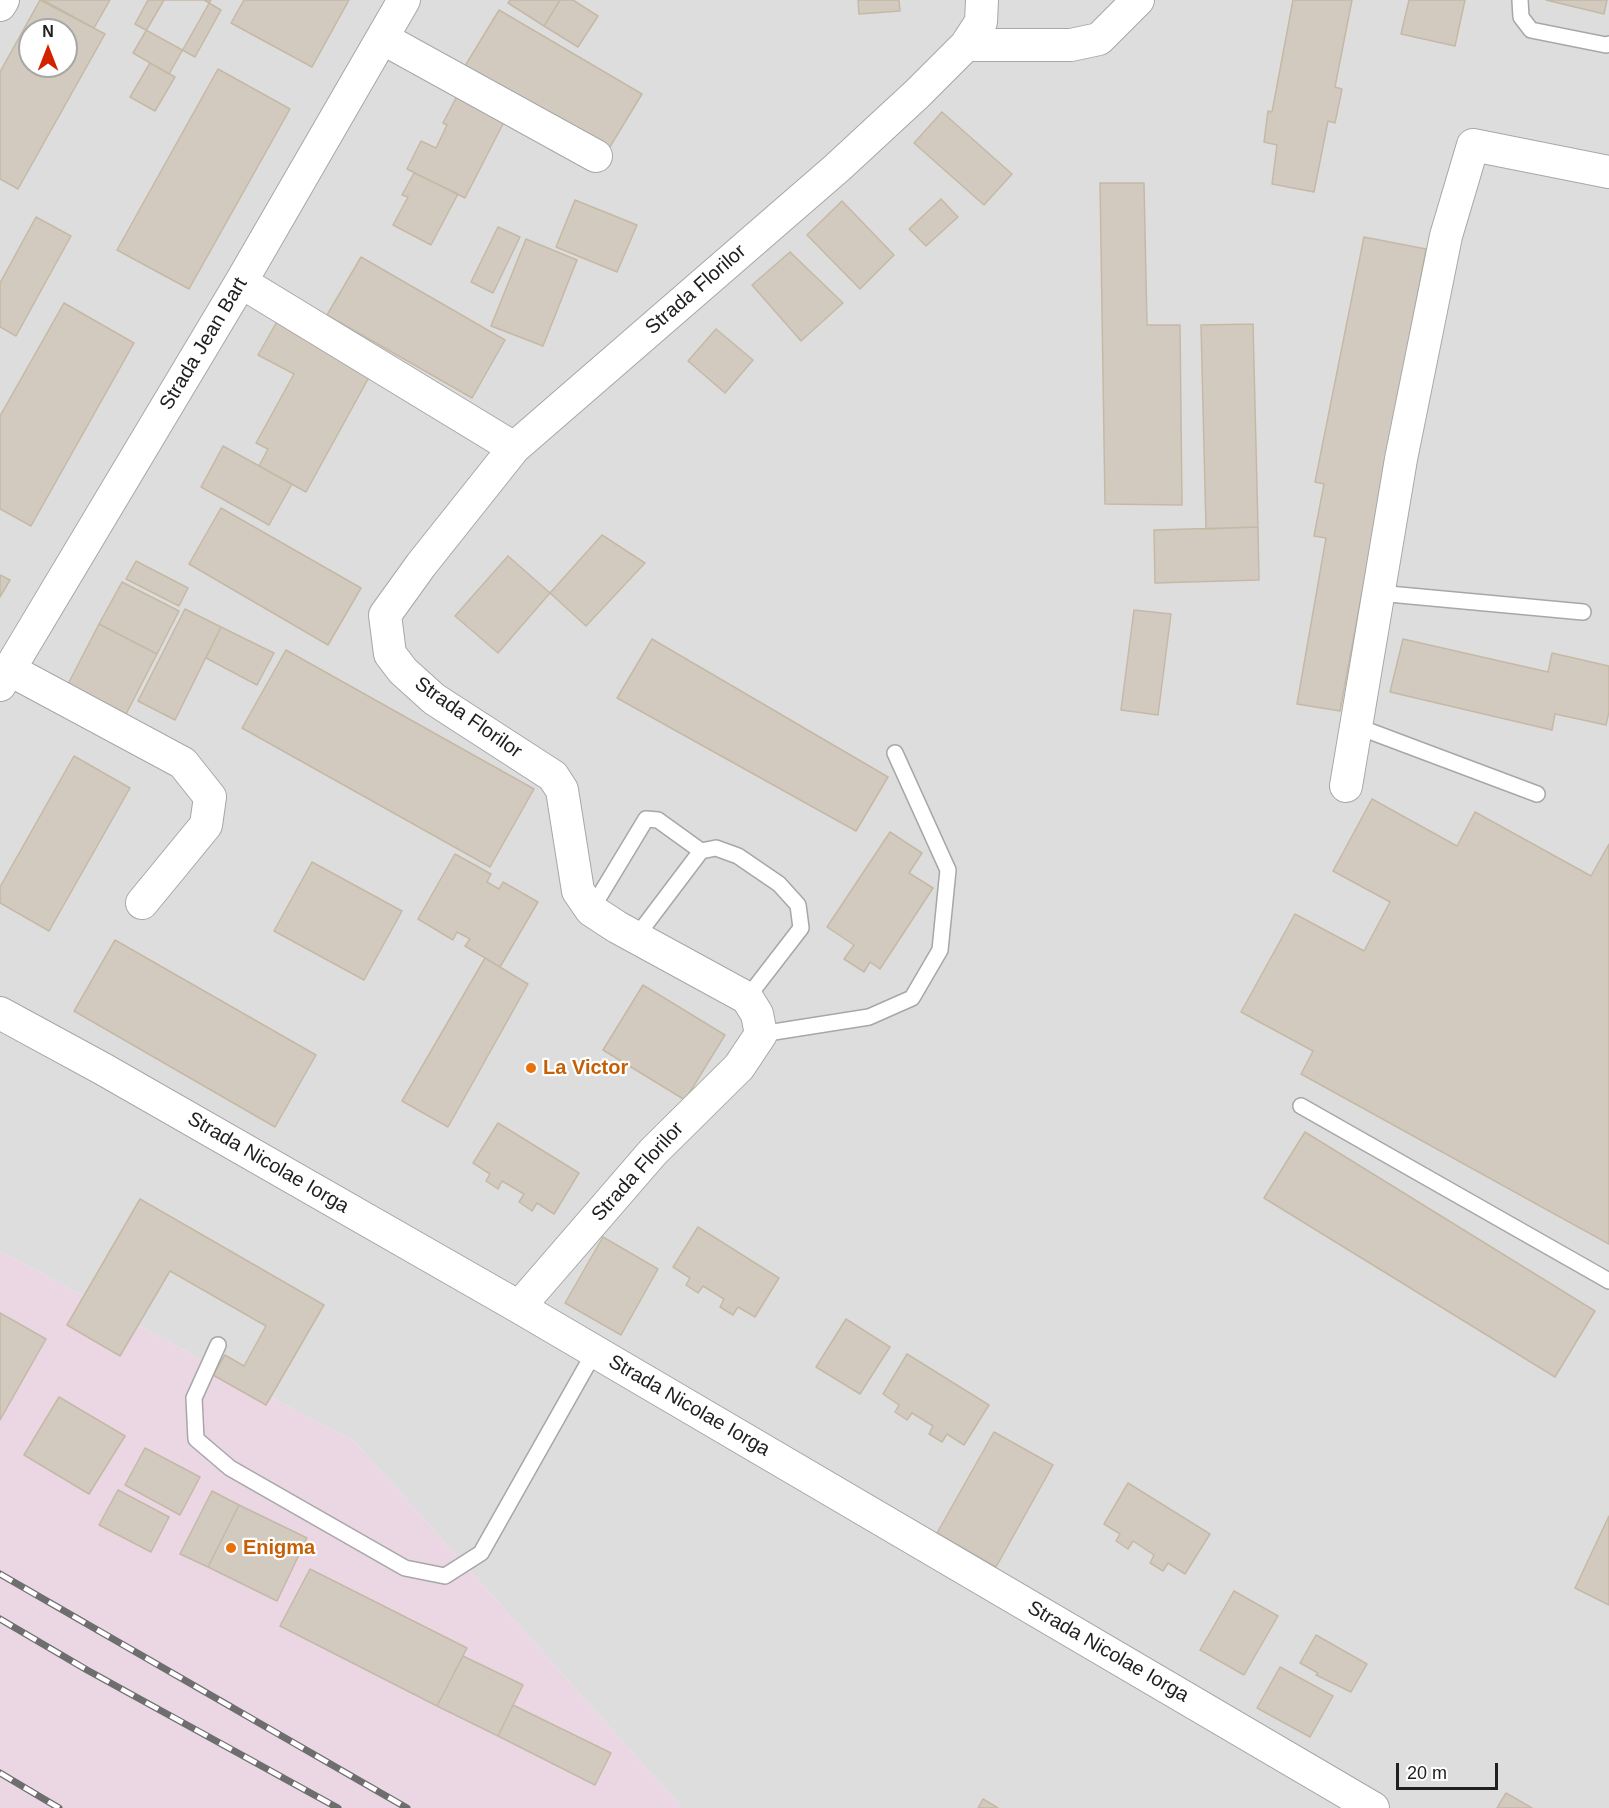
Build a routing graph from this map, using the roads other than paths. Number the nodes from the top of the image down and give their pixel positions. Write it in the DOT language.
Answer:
graph roads {
  1 [pos="3,0"];
  2 [pos="404,0"];
  3 [pos="982,0"];
  4 [pos="1138,0"];
  5 [pos="1520,0"];
  6 [pos="0,5"];
  7 [pos="382,38"];
  8 [pos="1609,44"];
  9 [pos="966,45"];
  10 [pos="596,156"];
  11 [pos="1609,172"];
  12 [pos="241,282"];
  13 [pos="514,447"];
  14 [pos="1378,593"];
  15 [pos="1583,612"];
  16 [pos="5,678"];
  17 [pos="1356,726"];
  18 [pos="895,753"];
  19 [pos="1346,786"];
  20 [pos="1537,794"];
  21 [pos="701,851"];
  22 [pos="142,903"];
  23 [pos="591,910"];
  24 [pos="636,937"];
  25 [pos="747,998"];
  26 [pos="0,1013"];
  27 [pos="762,1034"];
  28 [pos="1301,1106"];
  29 [pos="1609,1281"];
  30 [pos="519,1306"];
  31 [pos="218,1345"];
  32 [pos="595,1351"];
  33 [pos="1374,1808"];
  1 -- 6 [label="street"];
  2 -- 7 [label="street, Strada Jean Bart"];
  3 -- 9 [label="street, Strada Florilor"];
  4 -- 9 [label="street"];
  5 -- 8 [label="lane"];
  7 -- 10 [label="street"];
  7 -- 12 [label="street, Strada Jean Bart"];
  9 -- 13 [label="street, Strada Florilor"];
  11 -- 14 [label="street"];
  12 -- 13 [label="street"];
  12 -- 16 [label="street, Strada Jean Bart"];
  13 -- 23 [label="street, Strada Florilor"];
  14 -- 15 [label="lane"];
  14 -- 17 [label="street"];
  16 -- 22 [label="street"];
  17 -- 19 [label="street"];
  17 -- 20 [label="lane"];
  18 -- 27 [label="lane"];
  21 -- 23 [label="lane"];
  21 -- 24 [label="lane"];
  21 -- 25 [label="lane"];
  23 -- 24 [label="street"];
  24 -- 25 [label="street"];
  25 -- 27 [label="street"];
  26 -- 30 [label="street, Strada Nicolae Iorga"];
  27 -- 30 [label="street, Strada Florilor"];
  28 -- 29 [label="lane"];
  30 -- 32 [label="street, Strada Nicolae Iorga"];
  31 -- 32 [label="lane"];
  32 -- 33 [label="street, Strada Nicolae Iorga"];
}
